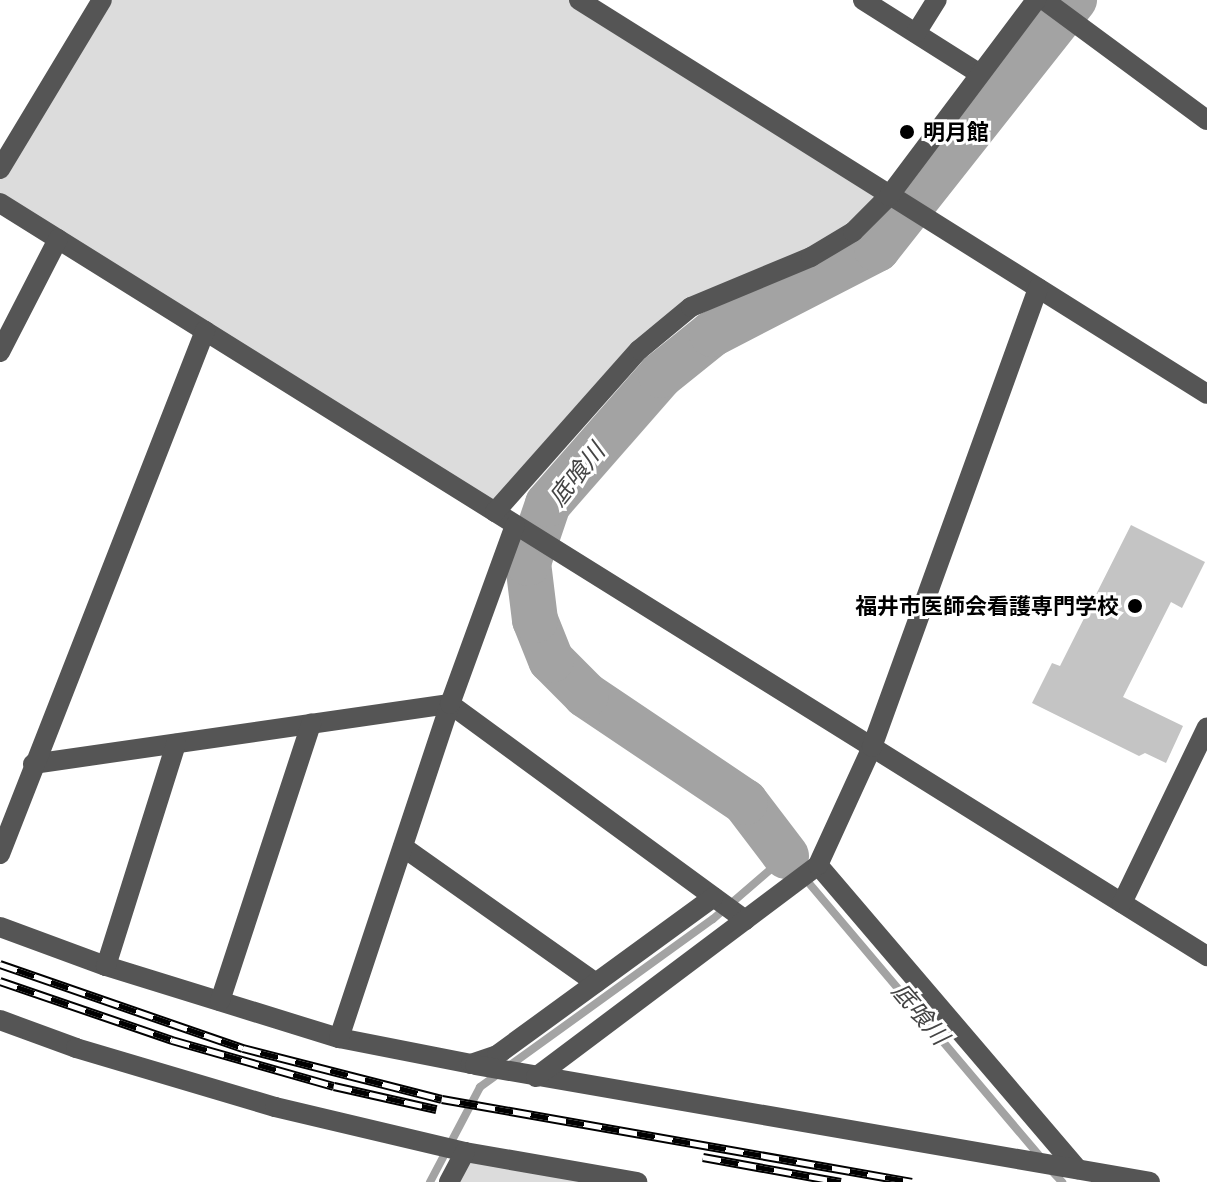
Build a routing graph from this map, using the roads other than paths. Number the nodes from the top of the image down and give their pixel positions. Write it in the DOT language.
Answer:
graph roads {
  1 [pos="102,0"];
  2 [pos="579,0"];
  3 [pos="863,0"];
  4 [pos="937,0"];
  5 [pos="1036,0"];
  6 [pos="1044,0"];
  7 [pos="916,33"];
  8 [pos="980,74"];
  9 [pos="1207,120"];
  10 [pos="0,169"];
  11 [pos="889,196"];
  12 [pos="0,203"];
  13 [pos="58,239"];
  14 [pos="1038,288"];
  15 [pos="205,331"];
  16 [pos="0,352"];
  17 [pos="1207,394"];
  18 [pos="495,512"];
  19 [pos="515,525"];
  20 [pos="450,704"];
  21 [pos="311,724"];
  22 [pos="1207,727"];
  23 [pos="176,744"];
  24 [pos="872,747"];
  25 [pos="33,764"];
  26 [pos="403,847"];
  27 [pos="0,854"];
  28 [pos="818,865"];
  29 [pos="714,897"];
  30 [pos="1122,903"];
  31 [pos="745,920"];
  32 [pos="0,927"];
  33 [pos="1207,956"];
  34 [pos="106,966"];
  35 [pos="596,983"];
  36 [pos="220,1001"];
  37 [pos="0,1020"];
  38 [pos="339,1038"];
  39 [pos="471,1064"];
  40 [pos="536,1077"];
  41 [pos="465,1152"];
  42 [pos="1078,1169"];
  43 [pos="449,1182"];
  44 [pos="637,1182"];
  45 [pos="1150,1182"];
  1 -- 10 [label="street"];
  2 -- 11 [label="street"];
  3 -- 7 [label="street"];
  4 -- 7 [label="street"];
  5 -- 8 [label="street"];
  6 -- 9 [label="street"];
  7 -- 8 [label="street"];
  8 -- 11 [label="street"];
  11 -- 14 [label="street"];
  11 -- 18 [label="street"];
  12 -- 13 [label="street"];
  13 -- 15 [label="street"];
  13 -- 16 [label="street"];
  14 -- 17 [label="street"];
  14 -- 24 [label="street"];
  15 -- 18 [label="street"];
  15 -- 25 [label="street"];
  18 -- 19 [label="street"];
  19 -- 20 [label="street"];
  19 -- 24 [label="street"];
  20 -- 21 [label="street"];
  20 -- 26 [label="street"];
  20 -- 29 [label="street"];
  21 -- 23 [label="street"];
  21 -- 36 [label="street"];
  22 -- 30 [label="street"];
  23 -- 25 [label="street"];
  23 -- 34 [label="street"];
  24 -- 28 [label="street"];
  24 -- 30 [label="street"];
  25 -- 27 [label="street"];
  26 -- 35 [label="street"];
  26 -- 38 [label="street"];
  28 -- 31 [label="street"];
  28 -- 42 [label="street"];
  29 -- 31 [label="street"];
  29 -- 35 [label="street"];
  30 -- 33 [label="street"];
  31 -- 40 [label="street"];
  32 -- 34 [label="street"];
  34 -- 36 [label="street"];
  35 -- 39 [label="street"];
  36 -- 38 [label="street"];
  37 -- 41 [label="street"];
  38 -- 39 [label="street"];
  39 -- 40 [label="street"];
  40 -- 42 [label="street"];
  41 -- 43 [label="street"];
  41 -- 44 [label="street"];
  42 -- 45 [label="street"];
}
